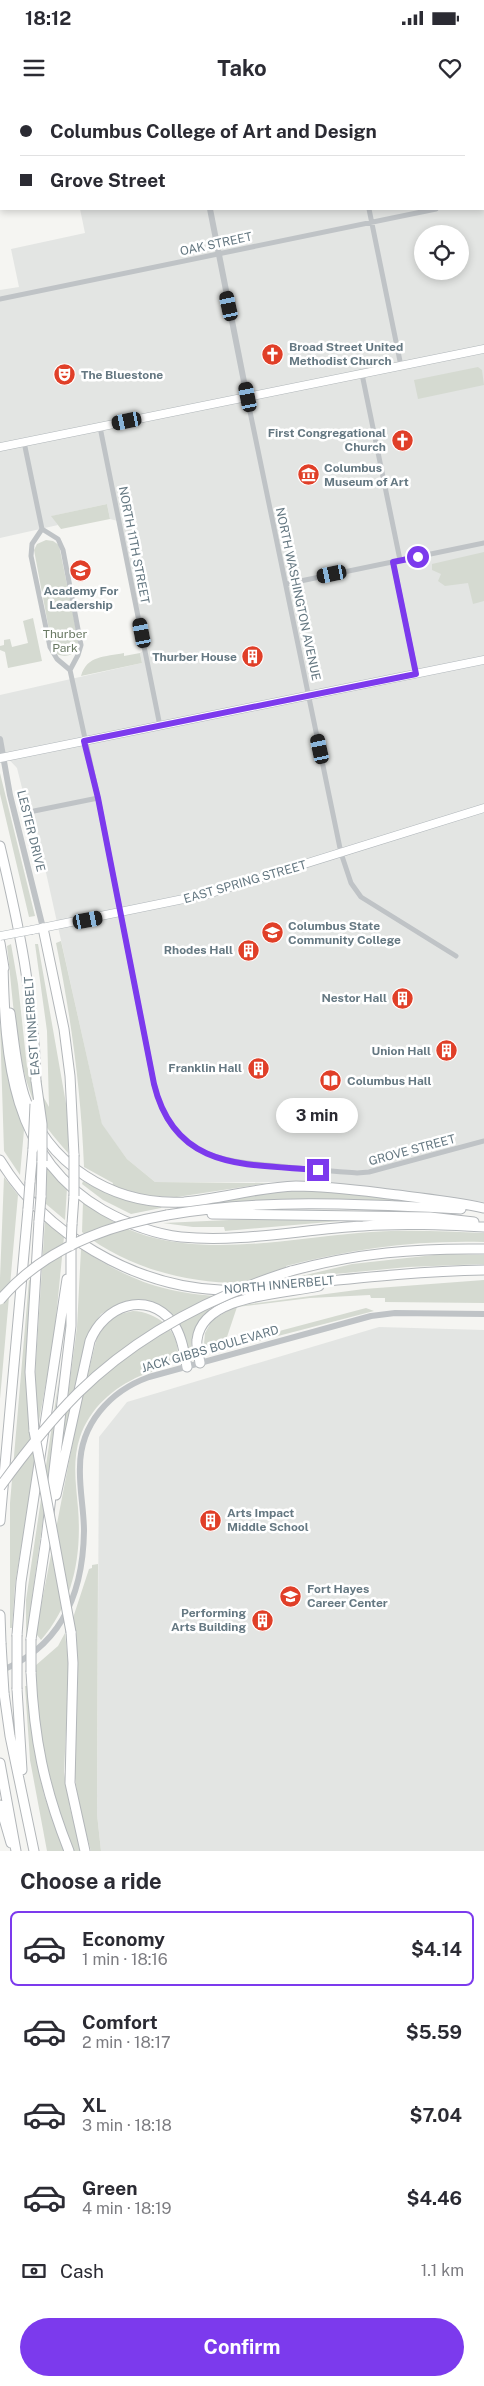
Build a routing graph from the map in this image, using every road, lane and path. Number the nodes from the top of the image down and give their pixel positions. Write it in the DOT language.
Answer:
graph roads {
  1 [pos="210,210"];
  2 [pos="369,210"];
  3 [pos="431,210"];
  4 [pos="372,222"];
  5 [pos="218,253"];
  6 [pos="0,299"];
  7 [pos="484,349"];
  8 [pos="401,366"];
  9 [pos="362,374"];
  10 [pos="248,397"];
  11 [pos="100,427"];
  12 [pos="24,442"];
  13 [pos="0,447"];
  14 [pos="42,529"];
  15 [pos="484,543"];
  16 [pos="400,560"];
  17 [pos="393,562"];
  18 [pos="286,584"];
  19 [pos="484,660"];
  20 [pos="70,670"];
  21 [pos="416,674"];
  22 [pos="309,696"];
  23 [pos="160,726"];
  24 [pos="0,739"];
  25 [pos="84,741"];
  26 [pos="2,758"];
  27 [pos="98,798"];
  28 [pos="484,808"];
  29 [pos="34,812"];
  30 [pos="0,846"];
  31 [pos="341,853"];
  32 [pos="120,913"];
  33 [pos="43,928"];
  34 [pos="0,936"];
  35 [pos="0,943"];
  36 [pos="456,956"];
  37 [pos="3,964"];
  38 [pos="36,1081"];
  39 [pos="484,1141"];
  40 [pos="0,1160"];
  41 [pos="484,1209"];
  42 [pos="167,1215"];
  43 [pos="484,1225"];
  44 [pos="71,1246"];
  45 [pos="484,1249"];
  46 [pos="484,1270"];
  47 [pos="354,1278"];
  48 [pos="0,1300"];
  49 [pos="484,1314"];
  50 [pos="200,1363"];
  51 [pos="187,1367"];
  52 [pos="0,1487"];
  53 [pos="0,1521"];
  54 [pos="46,1539"];
  55 [pos="0,1615"];
  56 [pos="1,1643"];
  57 [pos="0,1671"];
  58 [pos="0,1763"];
  59 [pos="23,1790"];
  60 [pos="0,1805"];
  61 [pos="15,1851"];
  62 [pos="34,1851"];
  63 [pos="69,1851"];
  64 [pos="85,1851"];
  1 -- 5 [label="street"];
  2 -- 4 [label="street"];
  3 -- 4 [label="street, OAK STREET"];
  4 -- 5 [label="street, OAK STREET"];
  4 -- 8 [label="street"];
  5 -- 6 [label="street, OAK STREET"];
  5 -- 10 [label="street"];
  7 -- 8 [label="main road"];
  8 -- 9 [label="main road"];
  9 -- 10 [label="main road"];
  9 -- 16 [label="street"];
  10 -- 11 [label="main road"];
  10 -- 18 [label="street, NORTH WASHINGTON AVENUE"];
  11 -- 12 [label="main road"];
  11 -- 23 [label="street, NORTH 11TH STREET"];
  12 -- 13 [label="main road"];
  12 -- 14 [label="street"];
  14 -- 20 [label="street"];
  14 -- 20 [label="street"];
  15 -- 16 [label="street"];
  16 -- 17 [label="street"];
  17 -- 18 [label="street"];
  17 -- 21 [label="street"];
  18 -- 22 [label="street, NORTH WASHINGTON AVENUE"];
  19 -- 21 [label="main road"];
  20 -- 25 [label="street, GROVE STREET"];
  21 -- 22 [label="main road"];
  22 -- 23 [label="main road"];
  22 -- 31 [label="street, NORTH WASHINGTON AVENUE"];
  23 -- 25 [label="main road"];
  24 -- 26 [label="street, LESTER DRIVE"];
  25 -- 26 [label="main road"];
  25 -- 27 [label="street, GROVE STREET"];
  26 -- 33 [label="street, LESTER DRIVE"];
  27 -- 29 [label="street"];
  27 -- 32 [label="street, GROVE STREET"];
  28 -- 31 [label="main road, EAST SPRING STREET"];
  30 -- 38 [label="highway, EAST INNERBELT"];
  31 -- 32 [label="main road, EAST SPRING STREET"];
  31 -- 36 [label="street, NORTH WASHINGTON AVENUE"];
  32 -- 33 [label="main road, EAST SPRING STREET"];
  32 -- 39 [label="street, GROVE STREET"];
  33 -- 34 [label="main road, EAST SPRING STREET, bridge"];
  33 -- 44 [label="highway, bridge"];
  35 -- 37 [label="highway"];
  37 -- 41 [label="highway"];
  37 -- 43 [label="highway"];
  38 -- 53 [label="highway, EAST INNERBELT, bridge"];
  38 -- 64 [label="highway, bridge"];
  40 -- 47 [label="highway, NORTH INNERBELT"];
  41 -- 42 [label="highway"];
  42 -- 43 [label="highway"];
  42 -- 48 [label="highway, bridge"];
  44 -- 54 [label="highway"];
  44 -- 59 [label="highway, bridge"];
  45 -- 52 [label="highway, bridge"];
  46 -- 47 [label="highway, NORTH INNERBELT"];
  47 -- 50 [label="highway"];
  49 -- 50 [label="street, JACK GIBBS BOULEVARD"];
  50 -- 51 [label="street, JACK GIBBS BOULEVARD"];
  51 -- 54 [label="highway"];
  51 -- 57 [label="street, JACK GIBBS BOULEVARD"];
  54 -- 63 [label="highway, bridge"];
  55 -- 56 [label="highway"];
  56 -- 59 [label="highway, bridge"];
  58 -- 61 [label="highway"];
  59 -- 62 [label="highway"];
  60 -- 61 [label="highway"];
}
